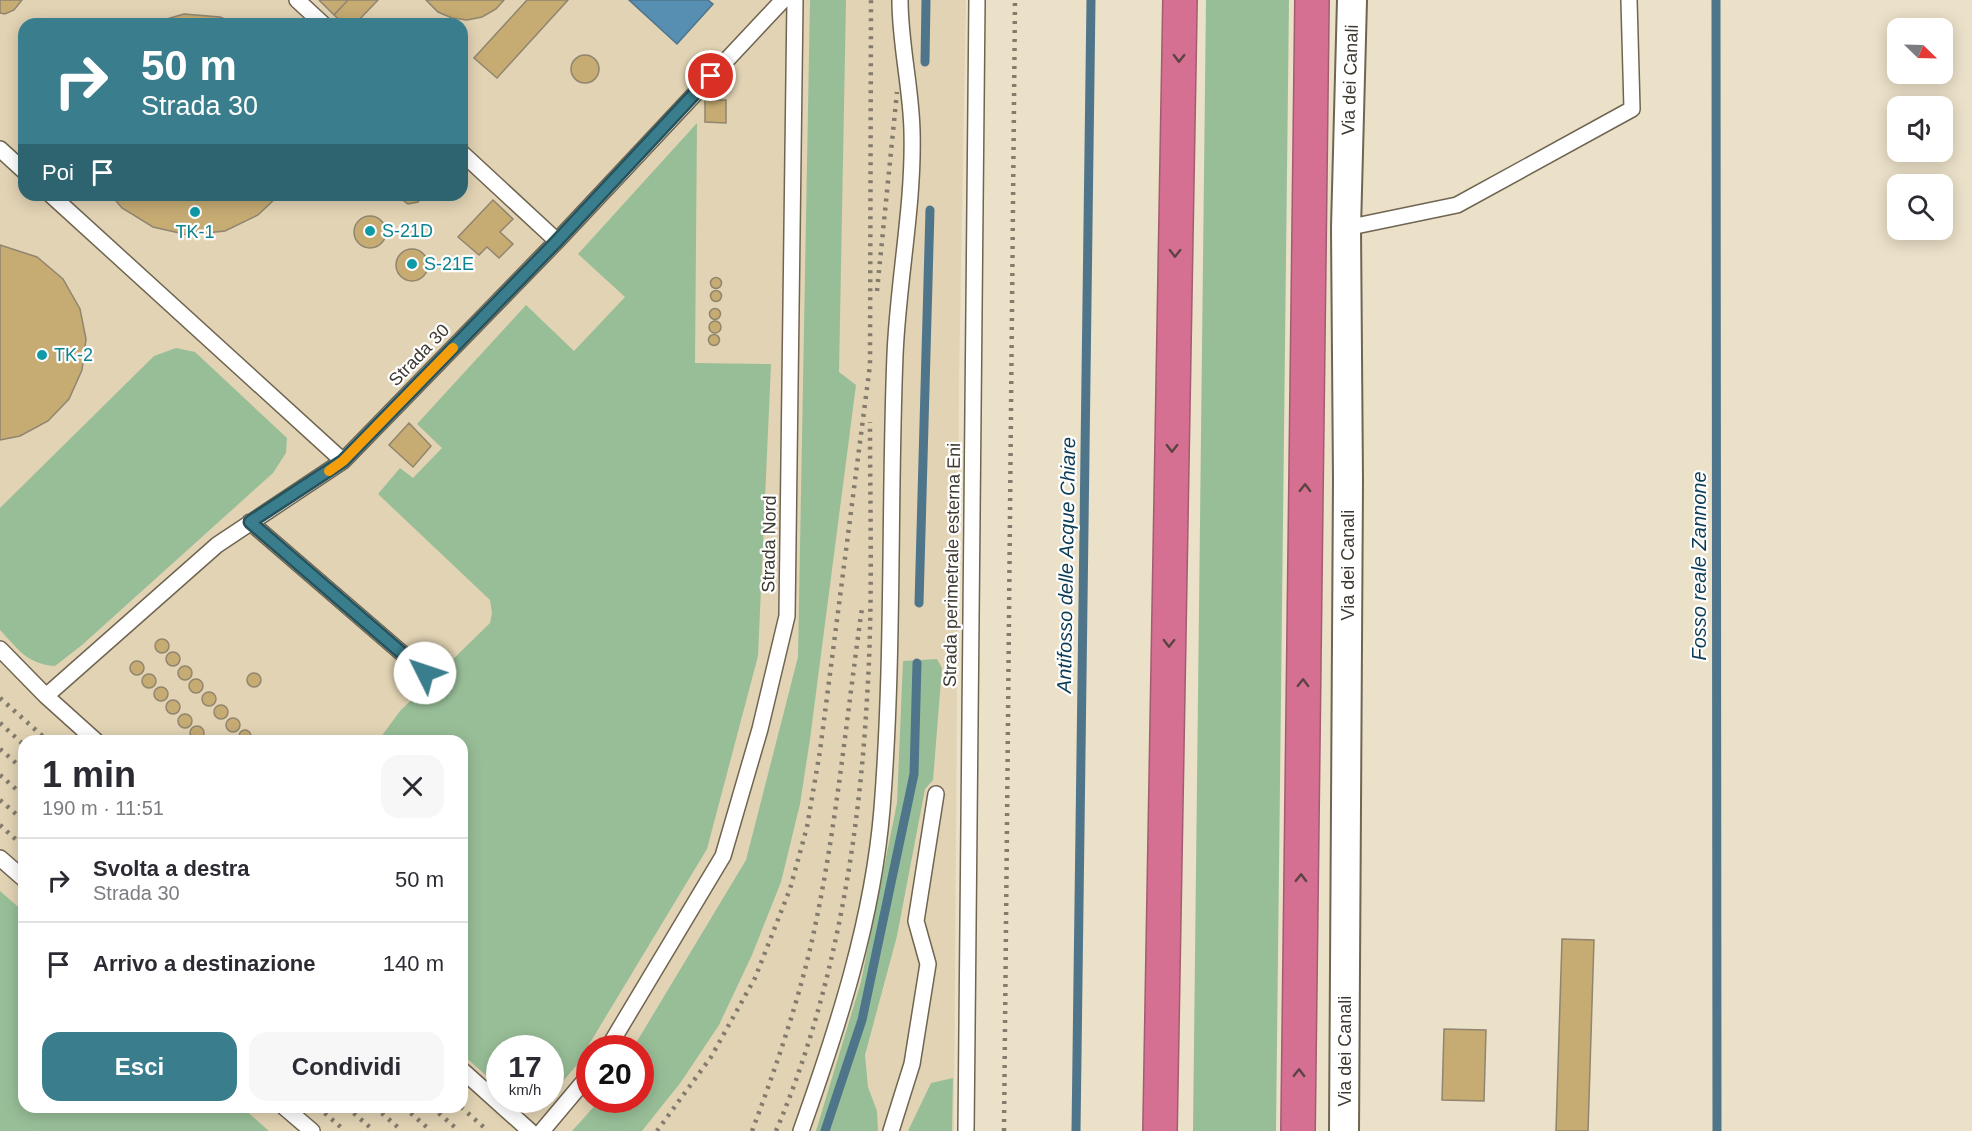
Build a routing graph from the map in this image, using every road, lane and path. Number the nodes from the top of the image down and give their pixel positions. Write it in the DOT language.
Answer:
graph roads {
  1 [pos="297,0"];
  2 [pos="783,0"];
  3 [pos="795,0"];
  4 [pos="900,0"];
  5 [pos="977,0"];
  6 [pos="1180,0"];
  7 [pos="1312,0"];
  8 [pos="1352,0"];
  9 [pos="1629,0"];
  10 [pos="316,18"];
  11 [pos="0,149"];
  12 [pos="468,159"];
  13 [pos="18,166"];
  14 [pos="58,201"];
  15 [pos="1346,228"];
  16 [pos="557,241"];
  17 [pos="343,461"];
  18 [pos="250,522"];
  19 [pos="0,649"];
  20 [pos="425,673"];
  21 [pos="46,696"];
  22 [pos="89,735"];
  23 [pos="936,794"];
  24 [pos="0,858"];
  25 [pos="18,874"];
  26 [pos="616,1035"];
  27 [pos="468,1075"];
  28 [pos="576,1091"];
  29 [pos="292,1113"];
  30 [pos="312,1131"];
  31 [pos="530,1131"];
  32 [pos="542,1131"];
  33 [pos="801,1131"];
  34 [pos="891,1131"];
  35 [pos="966,1131"];
  36 [pos="1160,1131"];
  37 [pos="1299,1131"];
  38 [pos="1344,1131"];
  1 -- 10 [label="lane"];
  2 -- 16 [label="lane, Strada 30"];
  3 -- 26 [label="lane, Strada Nord"];
  4 -- 33 [label="lane"];
  5 -- 35 [label="lane, Strada perimetrale esterna Eni"];
  6 -- 36 [label="highway, one-way"];
  37 -- 7 [label="highway, one-way"];
  8 -- 15 [label="street, Via dei Canali"];
  9 -- 15 [label="lane"];
  11 -- 13 [label="lane"];
  12 -- 16 [label="lane"];
  14 -- 17 [label="lane"];
  15 -- 38 [label="street, Via dei Canali"];
  16 -- 17 [label="lane, Strada 30"];
  17 -- 18 [label="lane, Strada 30"];
  18 -- 20 [label="lane"];
  18 -- 21 [label="lane, Strada 30"];
  19 -- 21 [label="lane"];
  21 -- 22 [label="lane"];
  23 -- 34 [label="lane"];
  24 -- 25 [label="lane"];
  27 -- 31 [label="lane"];
  28 -- 32 [label="lane"];
  29 -- 30 [label="lane"];
}
